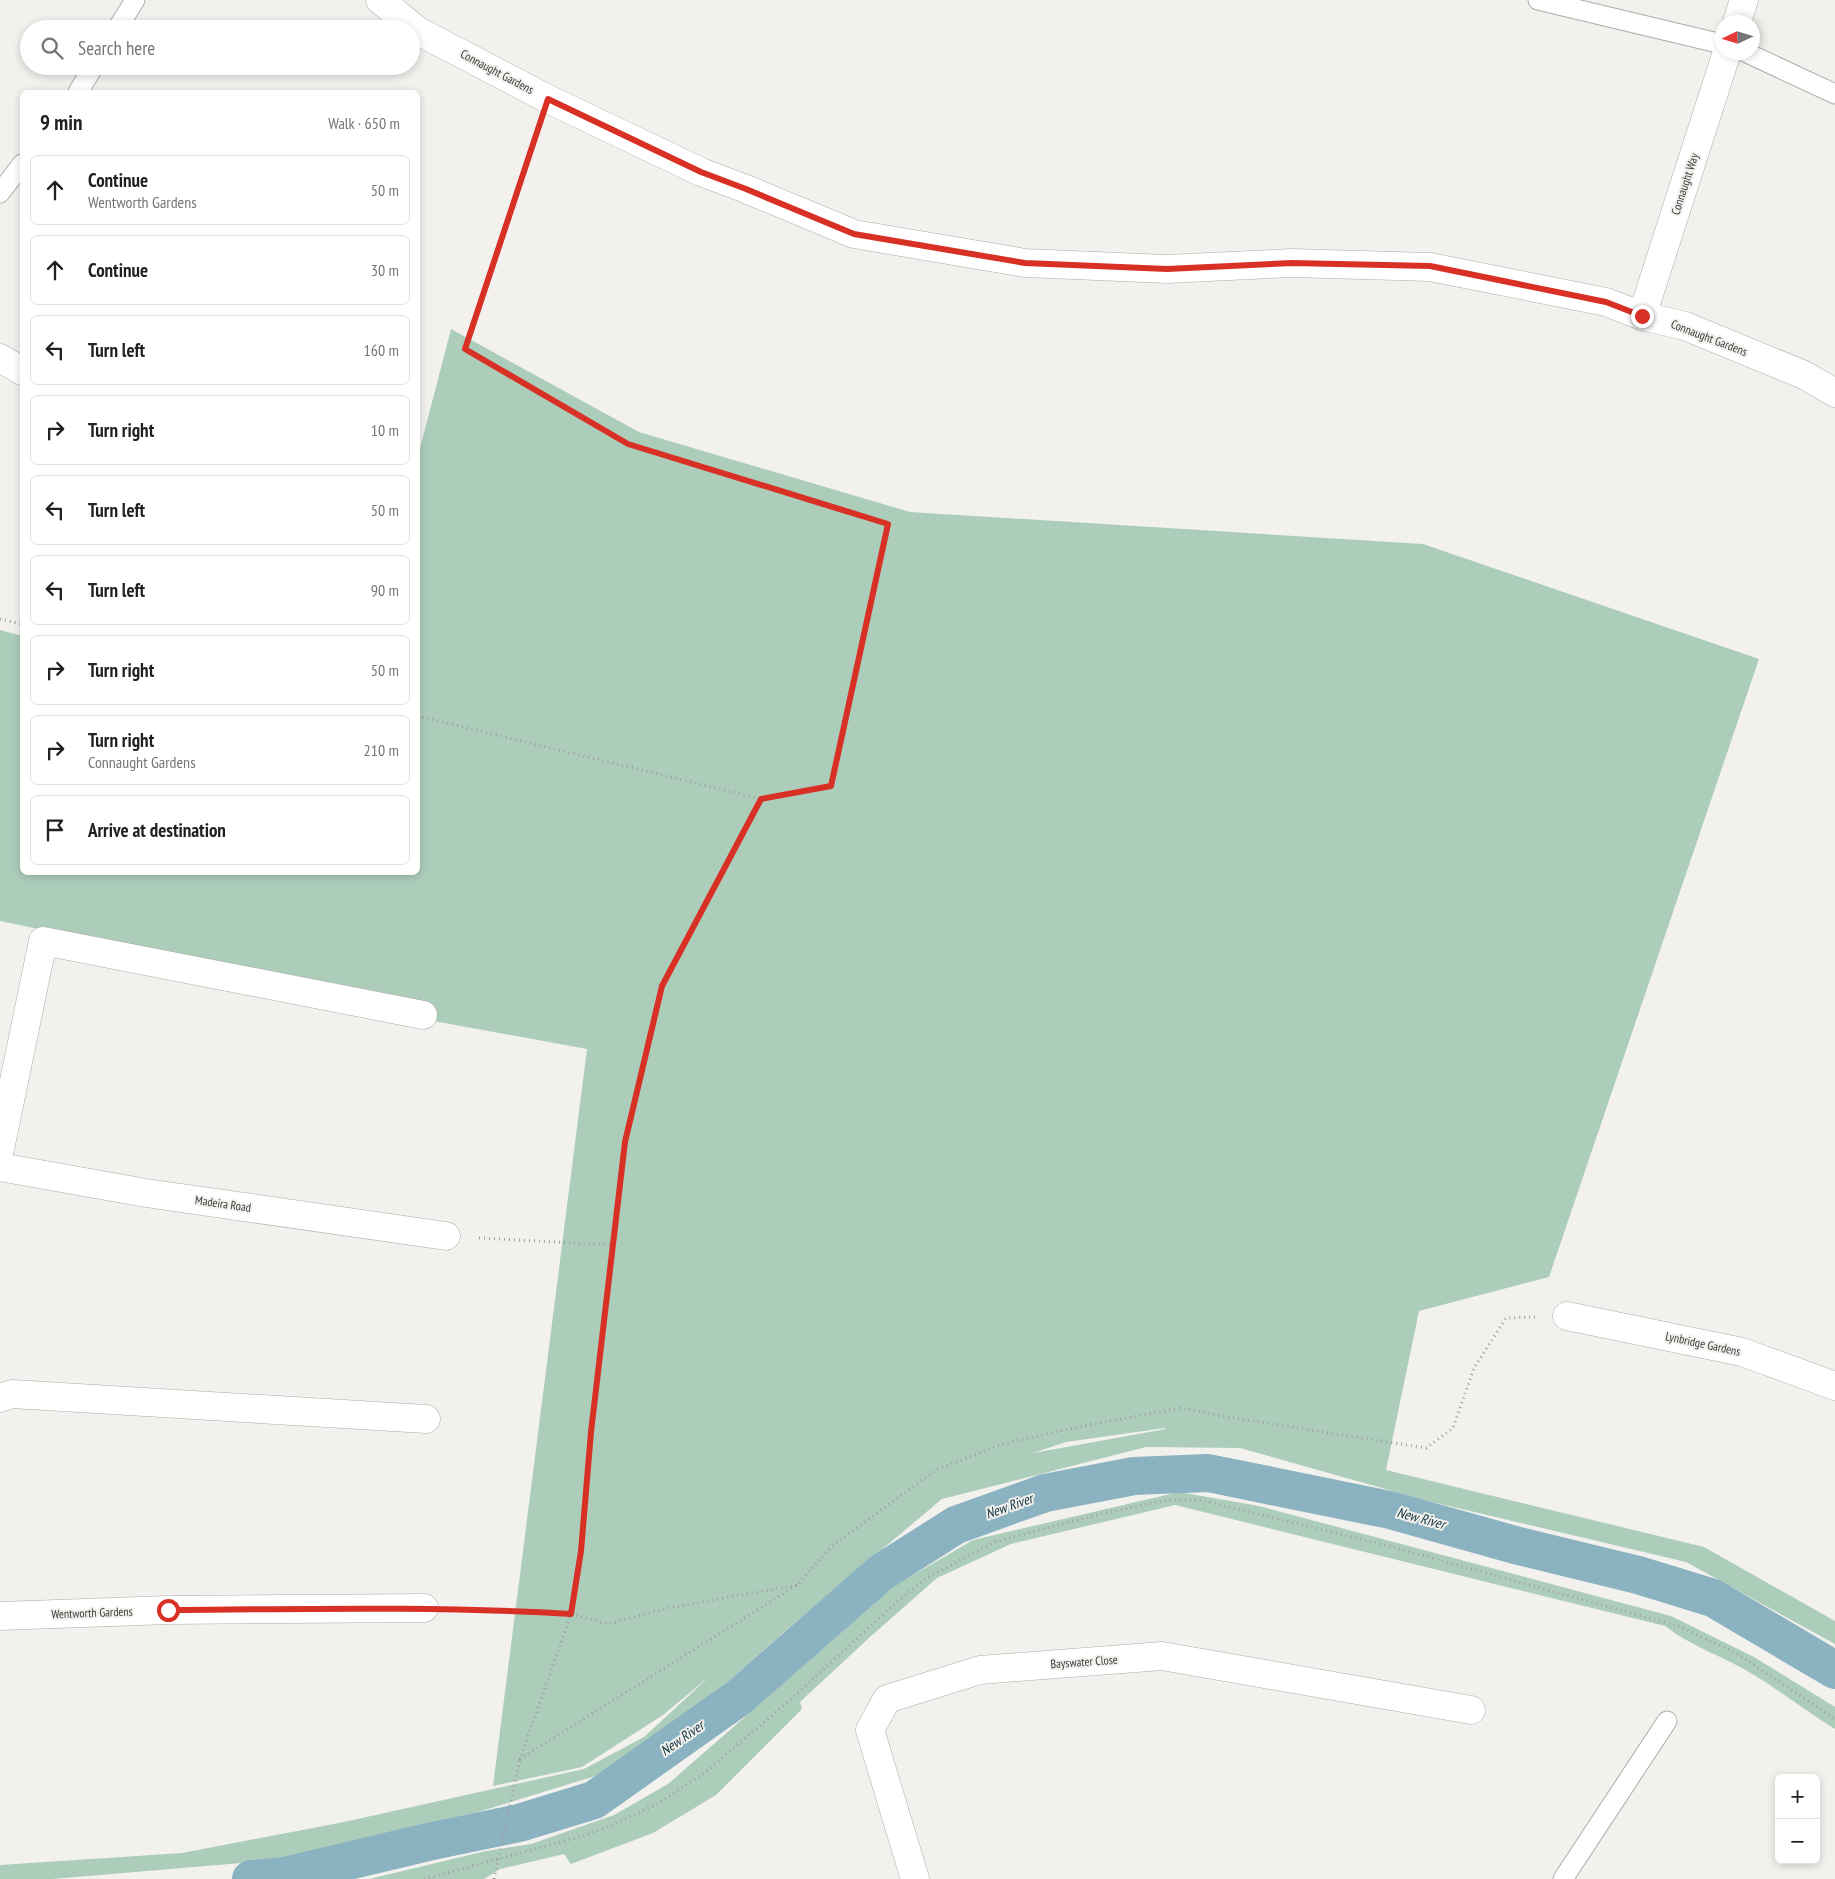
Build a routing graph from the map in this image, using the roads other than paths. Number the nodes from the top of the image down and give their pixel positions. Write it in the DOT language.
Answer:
graph roads {
  1 [pos="135,0"];
  2 [pos="380,0"];
  3 [pos="1538,0"];
  4 [pos="1744,0"];
  5 [pos="1739,15"];
  6 [pos="123,20"];
  7 [pos="405,20"];
  8 [pos="420,32"];
  9 [pos="1715,42"];
  10 [pos="1760,59"];
  11 [pos="1724,60"];
  12 [pos="88,75"];
  13 [pos="79,90"];
  14 [pos="1835,94"];
  15 [pos="20,167"];
  16 [pos="0,193"];
  17 [pos="1642,316"];
  18 [pos="0,358"];
  19 [pos="20,371"];
  20 [pos="1835,393"];
  21 [pos="422,1015"];
  22 [pos="0,1149"];
  23 [pos="0,1167"];
  24 [pos="446,1236"];
  25 [pos="1567,1316"];
  26 [pos="1835,1386"];
  27 [pos="0,1398"];
  28 [pos="426,1419"];
  29 [pos="424,1608"];
  30 [pos="0,1616"];
  31 [pos="1471,1710"];
  32 [pos="1667,1721"];
  33 [pos="915,1879"];
  34 [pos="1563,1879"];
  1 -- 6 [label="lane"];
  2 -- 7 [label="street, Connaught Gardens"];
  3 -- 9 [label="lane"];
  4 -- 5 [label="street"];
  8 -- 17 [label="street, Connaught Gardens"];
  10 -- 14 [label="lane"];
  11 -- 17 [label="street, Connaught Way"];
  12 -- 13 [label="lane"];
  15 -- 16 [label="lane"];
  17 -- 20 [label="street, Connaught Gardens"];
  18 -- 19 [label="street"];
  21 -- 22 [label="street"];
  23 -- 24 [label="street, Madeira Road"];
  25 -- 26 [label="street, Lynbridge Gardens"];
  27 -- 28 [label="street"];
  29 -- 30 [label="street, Wentworth Gardens"];
  31 -- 33 [label="street, Bayswater Close"];
  32 -- 34 [label="lane"];
}
